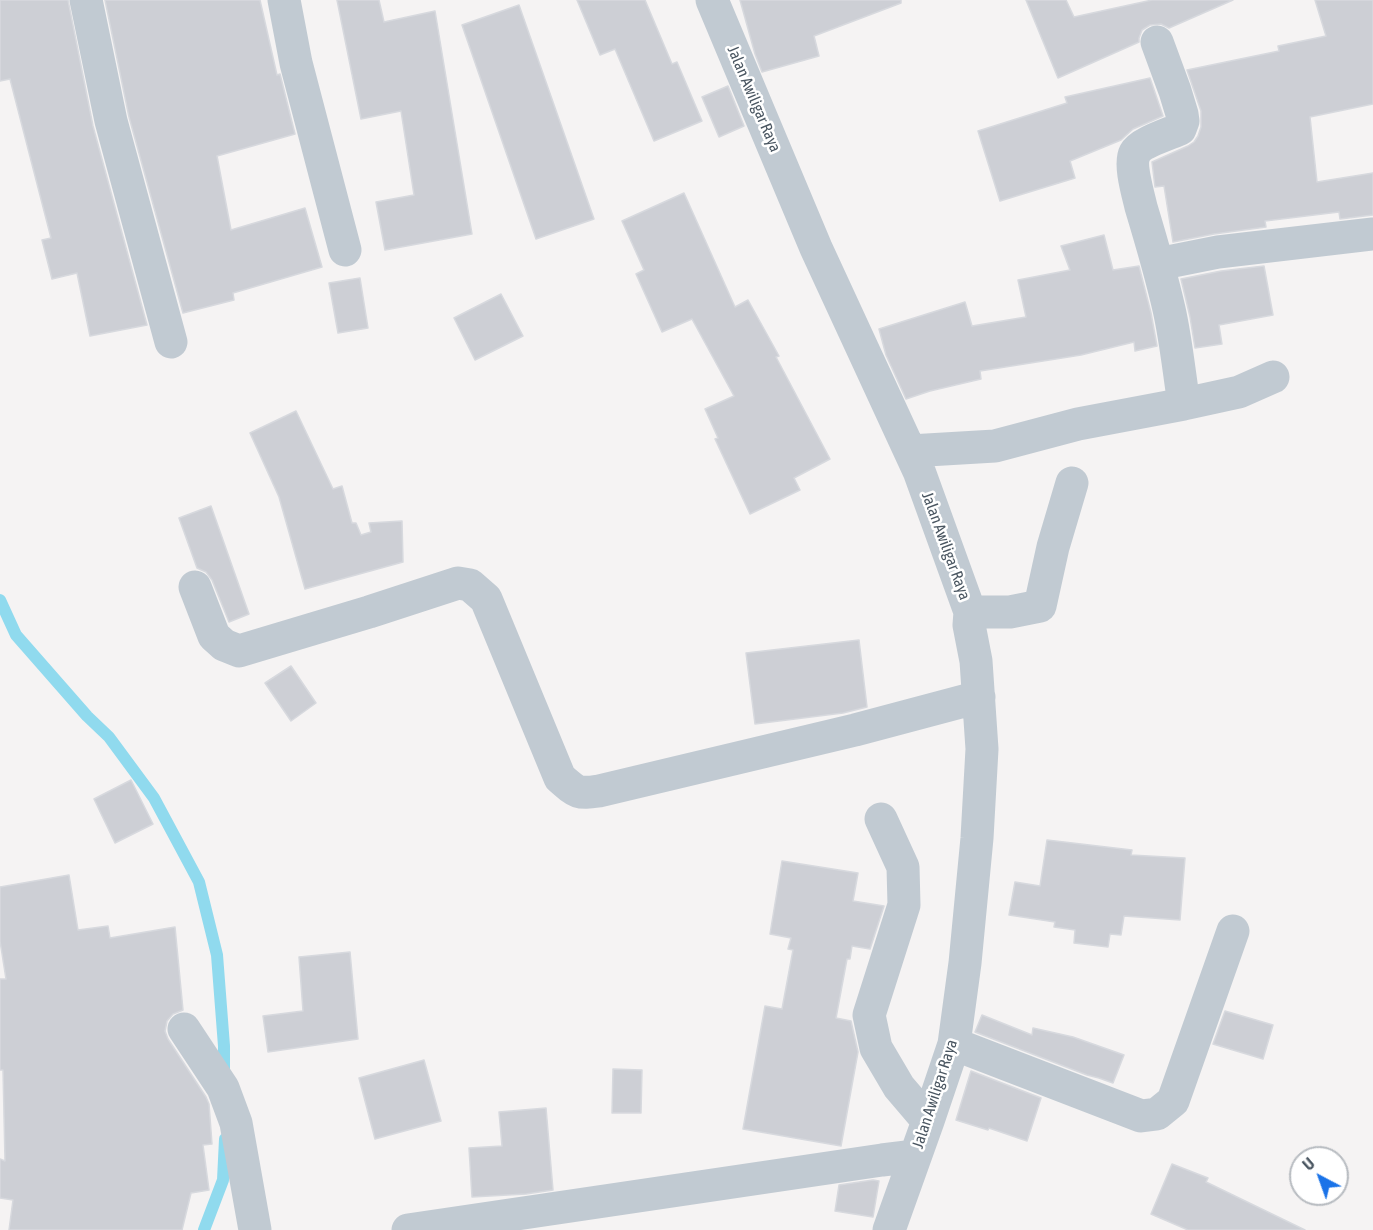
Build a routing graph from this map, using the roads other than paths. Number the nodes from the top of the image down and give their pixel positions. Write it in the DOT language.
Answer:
graph roads {
  1 [pos="86,0"];
  2 [pos="284,0"];
  3 [pos="712,0"];
  4 [pos="1157,42"];
  5 [pos="1373,234"];
  6 [pos="345,250"];
  7 [pos="1158,264"];
  8 [pos="171,342"];
  9 [pos="1273,377"];
  10 [pos="1184,404"];
  11 [pos="910,452"];
  12 [pos="1072,483"];
  13 [pos="195,587"];
  14 [pos="970,612"];
  15 [pos="979,697"];
  16 [pos="881,819"];
  17 [pos="1233,931"];
  18 [pos="184,1029"];
  19 [pos="954,1044"];
  20 [pos="928,1121"];
  21 [pos="915,1156"];
  22 [pos="255,1230"];
  23 [pos="408,1230"];
  24 [pos="889,1230"];
  1 -- 8 [label="street"];
  2 -- 6 [label="street"];
  3 -- 11 [label="street, Jalan Awiligar Raya"];
  4 -- 7 [label="street"];
  5 -- 7 [label="street"];
  7 -- 10 [label="street"];
  9 -- 10 [label="street"];
  10 -- 11 [label="street"];
  11 -- 14 [label="street, Jalan Awiligar Raya"];
  12 -- 14 [label="street"];
  13 -- 15 [label="street"];
  14 -- 15 [label="street, Jalan Awiligar Raya"];
  15 -- 19 [label="street, Jalan Awiligar Raya"];
  16 -- 20 [label="street"];
  17 -- 19 [label="street"];
  18 -- 22 [label="street"];
  19 -- 20 [label="street, Jalan Awiligar Raya"];
  20 -- 21 [label="street, Jalan Awiligar Raya"];
  21 -- 23 [label="street"];
  21 -- 24 [label="street, Jalan Awiligar Raya"];
}
